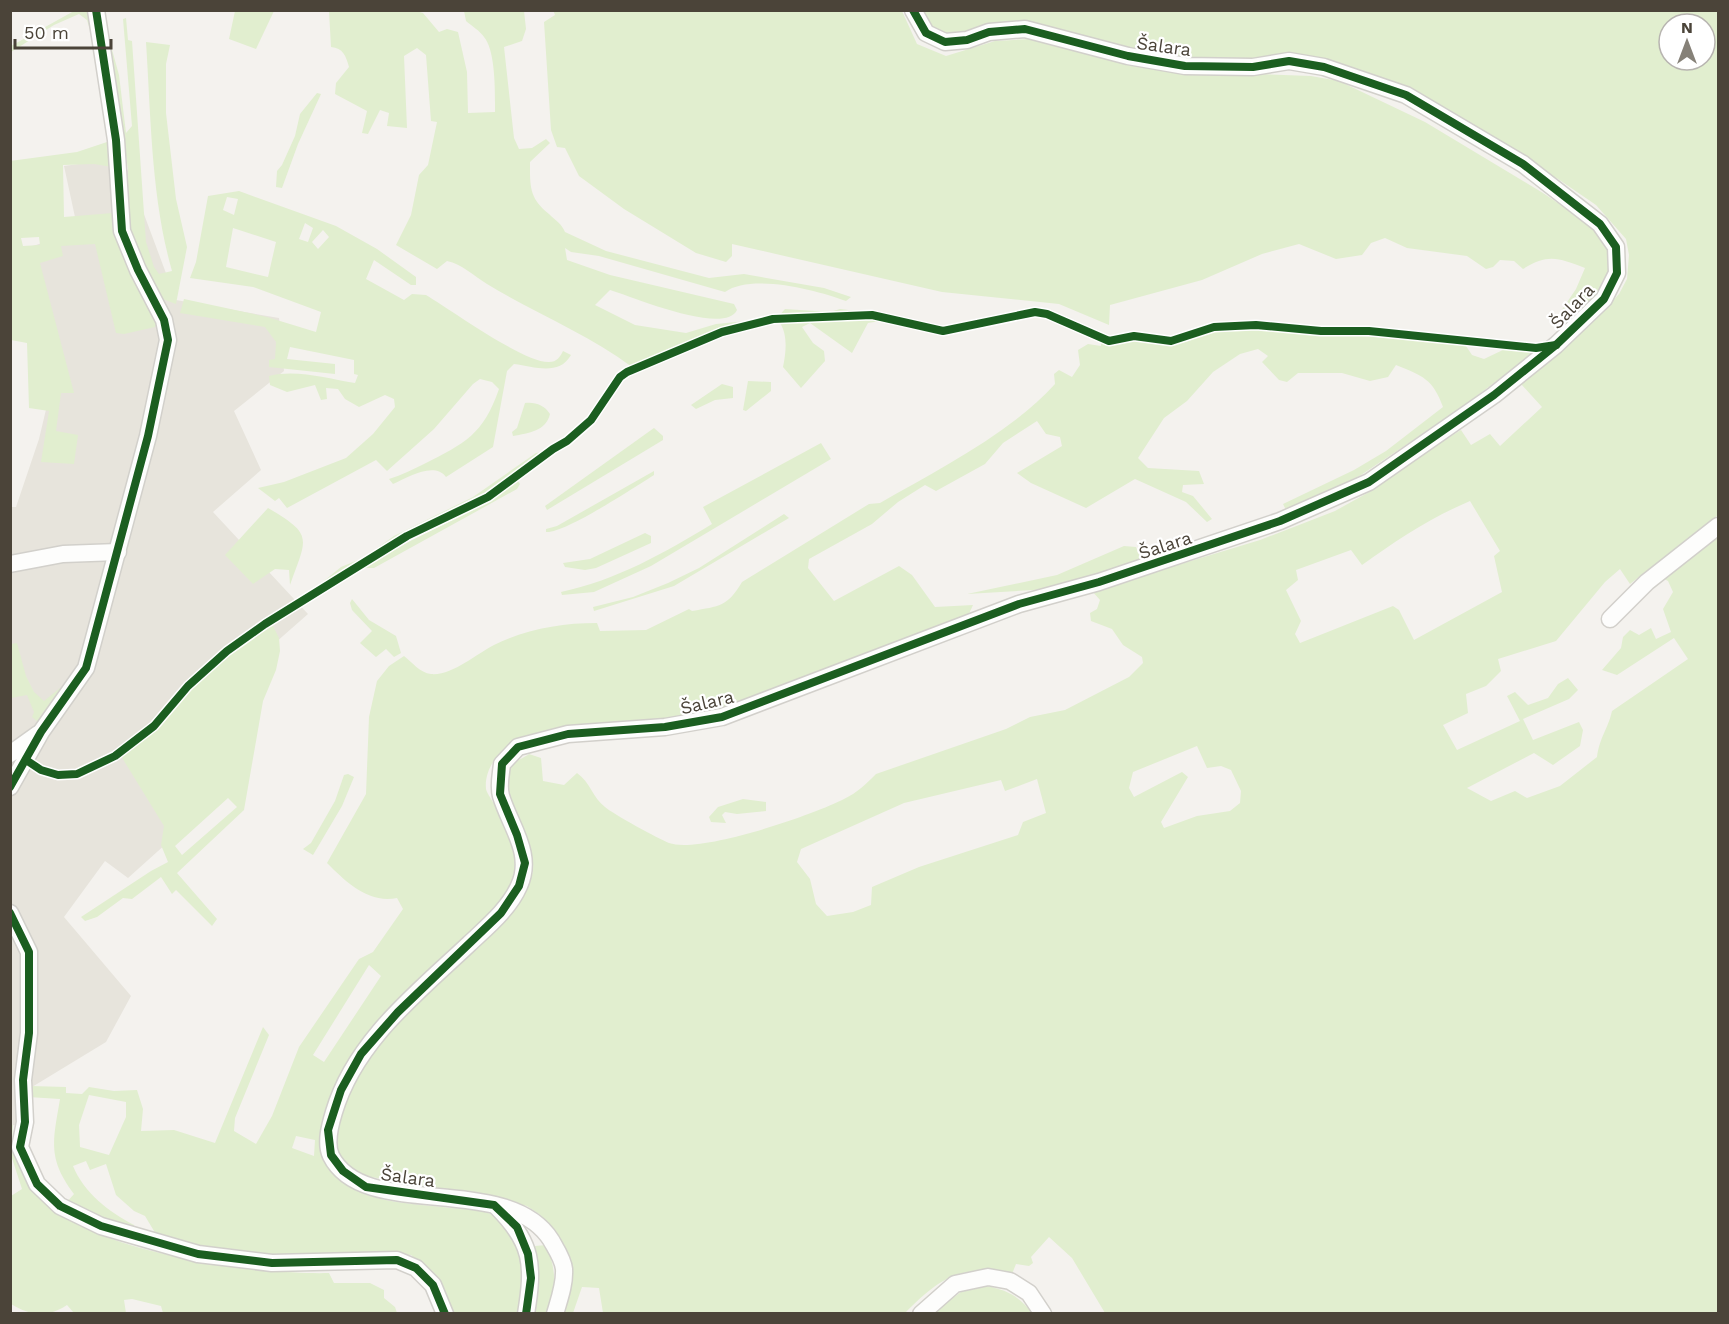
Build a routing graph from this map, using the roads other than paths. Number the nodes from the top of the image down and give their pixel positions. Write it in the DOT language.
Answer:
graph roads {
  1 [pos="96,10"];
  2 [pos="913,10"];
  3 [pos="1719,526"];
  4 [pos="118,552"];
  5 [pos="10,564"];
  6 [pos="1610,619"];
  7 [pos="41,732"];
  8 [pos="10,754"];
  9 [pos="10,787"];
  10 [pos="10,913"];
  11 [pos="17,1078"];
  12 [pos="494,1205"];
  13 [pos="445,1314"];
  14 [pos="526,1314"];
  15 [pos="555,1314"];
  16 [pos="921,1314"];
  17 [pos="1043,1314"];
  1 -- 4 [label="street"];
  2 -- 12 [label="street, Šalara"];
  3 -- 6 [label="street"];
  4 -- 5 [label="street"];
  4 -- 7 [label="street"];
  7 -- 8 [label="street"];
  7 -- 9 [label="street"];
  10 -- 11 [label="street"];
  11 -- 13 [label="street"];
  12 -- 14 [label="street"];
  12 -- 15 [label="street, Šalara"];
  16 -- 17 [label="street"];
}
